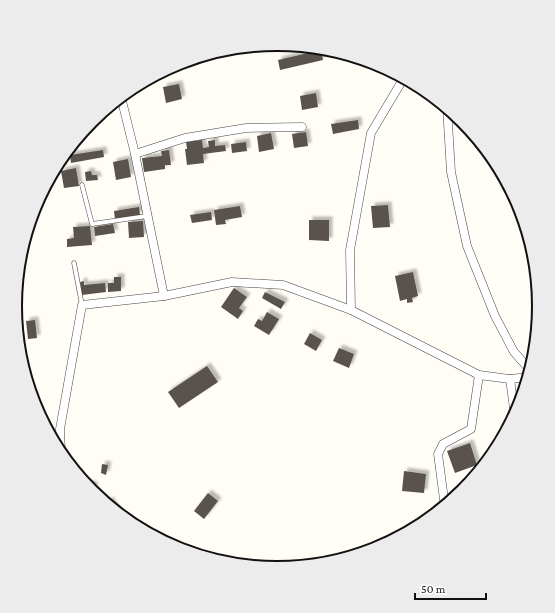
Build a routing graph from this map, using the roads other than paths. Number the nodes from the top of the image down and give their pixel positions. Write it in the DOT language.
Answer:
graph roads {
  1 [pos="401,83"];
  2 [pos="123,104"];
  3 [pos="448,116"];
  4 [pos="302,127"];
  5 [pos="135,154"];
  6 [pos="82,185"];
  7 [pos="148,216"];
  8 [pos="74,263"];
  9 [pos="164,296"];
  10 [pos="82,305"];
  11 [pos="351,310"];
  12 [pos="526,365"];
  13 [pos="479,375"];
  14 [pos="523,378"];
  15 [pos="510,379"];
  16 [pos="514,405"];
  17 [pos="60,441"];
  18 [pos="444,500"];
  1 -- 11 [label="street"];
  2 -- 5 [label="street"];
  3 -- 12 [label="street"];
  4 -- 5 [label="street"];
  5 -- 7 [label="street"];
  6 -- 7 [label="lane"];
  7 -- 9 [label="street"];
  8 -- 10 [label="lane"];
  9 -- 10 [label="street"];
  9 -- 11 [label="street"];
  10 -- 17 [label="street"];
  11 -- 13 [label="street"];
  13 -- 15 [label="street"];
  13 -- 18 [label="street"];
  14 -- 15 [label="street"];
  15 -- 16 [label="street"];
}
